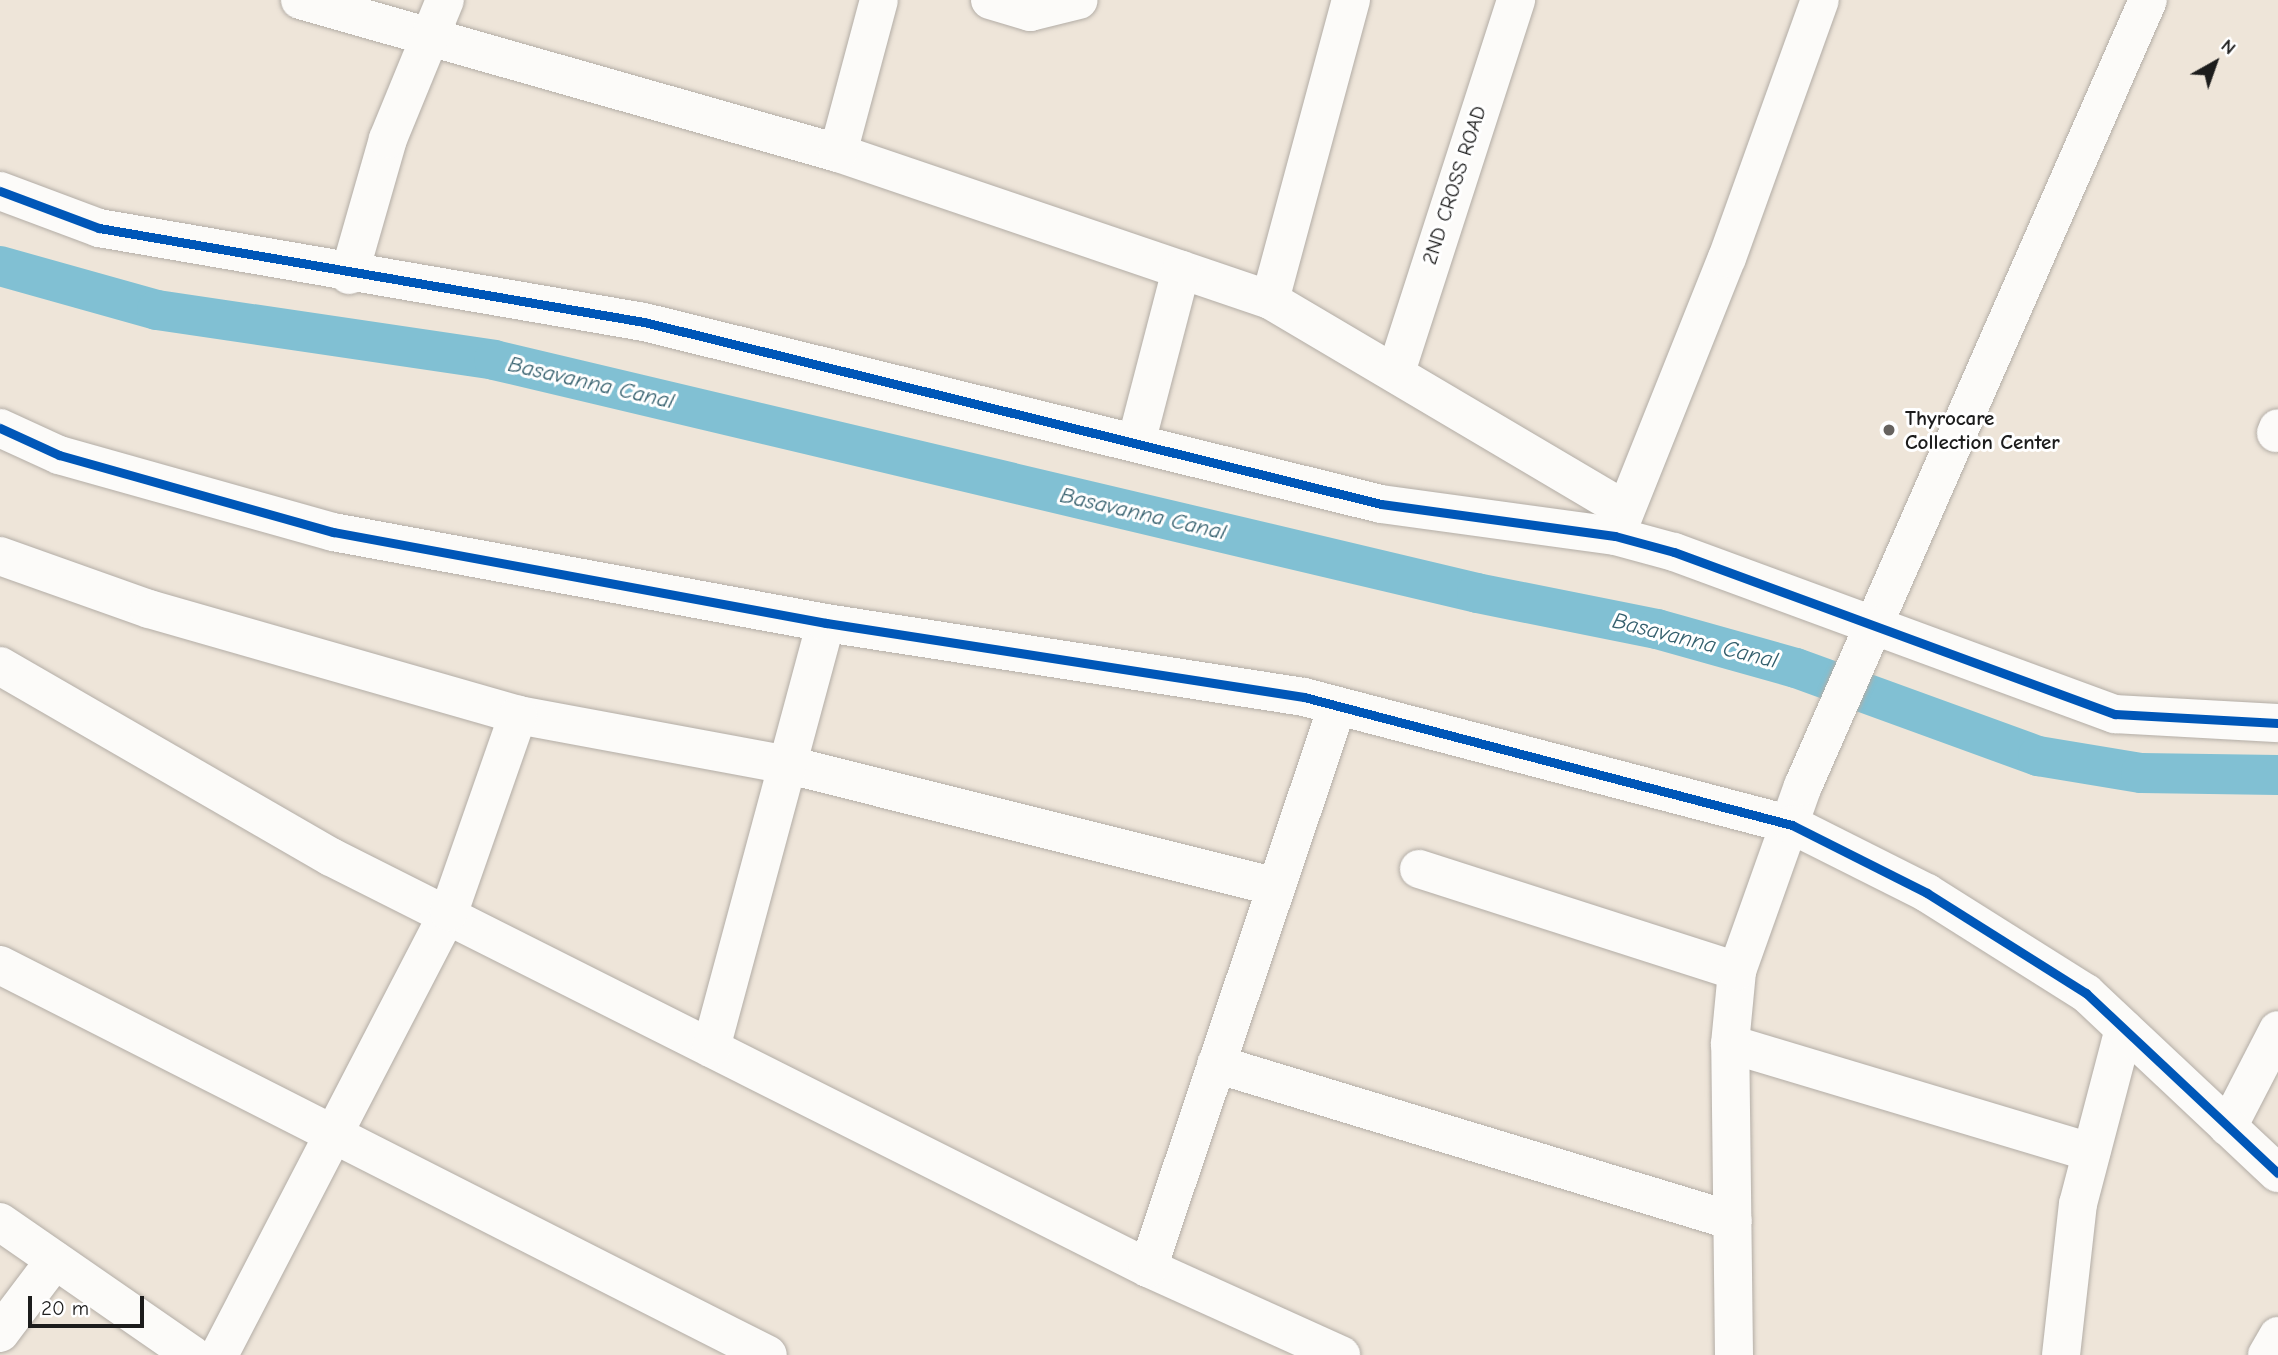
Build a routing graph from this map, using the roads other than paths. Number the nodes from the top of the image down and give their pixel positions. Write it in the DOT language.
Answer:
graph roads {
  1 [pos="300,0"];
  2 [pos="445,0"];
  3 [pos="879,0"];
  4 [pos="990,0"];
  5 [pos="1079,0"];
  6 [pos="1351,0"];
  7 [pos="1516,0"];
  8 [pos="1820,0"];
  9 [pos="2148,0"];
  10 [pos="427,38"];
  11 [pos="838,153"];
  12 [pos="0,191"];
  13 [pos="1181,270"];
  14 [pos="349,275"];
  15 [pos="1270,300"];
  16 [pos="1396,372"];
  17 [pos="0,428"];
  18 [pos="1136,443"];
  19 [pos="1620,524"];
  20 [pos="0,556"];
  21 [pos="826,623"];
  22 [pos="1874,624"];
  23 [pos="0,666"];
  24 [pos="1337,707"];
  25 [pos="518,715"];
  26 [pos="2278,723"];
  27 [pos="789,765"];
  28 [pos="1792,825"];
  29 [pos="1419,869"];
  30 [pos="1276,887"];
  31 [pos="449,912"];
  32 [pos="0,965"];
  33 [pos="1737,971"];
  34 [pos="2124,1028"];
  35 [pos="2278,1030"];
  36 [pos="1730,1044"];
  37 [pos="712,1048"];
  38 [pos="1216,1064"];
  39 [pos="2228,1127"];
  40 [pos="330,1135"];
  41 [pos="2091,1152"];
  42 [pos="2278,1173"];
  43 [pos="1733,1221"];
  44 [pos="0,1222"];
  45 [pos="55,1260"];
  46 [pos="1148,1268"];
  47 [pos="0,1333"];
  48 [pos="2278,1336"];
  49 [pos="192,1355"];
  50 [pos="219,1355"];
  51 [pos="768,1355"];
  52 [pos="1341,1355"];
  53 [pos="1734,1355"];
  54 [pos="2061,1355"];
  55 [pos="2267,1355"];
  1 -- 10 [label="street"];
  2 -- 10 [label="street"];
  3 -- 11 [label="street"];
  4 -- 5 [label="street"];
  6 -- 15 [label="street"];
  7 -- 16 [label="street, 2ND CROSS ROAD"];
  8 -- 19 [label="street"];
  9 -- 22 [label="street"];
  10 -- 11 [label="street"];
  10 -- 14 [label="street"];
  11 -- 13 [label="street"];
  12 -- 14 [label="street"];
  13 -- 15 [label="street"];
  13 -- 18 [label="street"];
  14 -- 18 [label="street"];
  15 -- 16 [label="street"];
  16 -- 19 [label="street"];
  17 -- 21 [label="street"];
  18 -- 19 [label="street"];
  19 -- 22 [label="street"];
  20 -- 25 [label="street"];
  21 -- 24 [label="street"];
  21 -- 27 [label="street"];
  22 -- 26 [label="street"];
  22 -- 28 [label="street"];
  23 -- 31 [label="street"];
  24 -- 28 [label="street"];
  24 -- 30 [label="street"];
  25 -- 27 [label="street"];
  25 -- 31 [label="street"];
  27 -- 30 [label="street"];
  27 -- 37 [label="street"];
  28 -- 33 [label="street"];
  28 -- 34 [label="street"];
  29 -- 33 [label="street"];
  30 -- 38 [label="street"];
  31 -- 37 [label="street"];
  31 -- 40 [label="street"];
  32 -- 40 [label="street"];
  33 -- 36 [label="street"];
  34 -- 39 [label="street"];
  34 -- 41 [label="street"];
  35 -- 39 [label="street"];
  36 -- 41 [label="street"];
  36 -- 43 [label="street"];
  37 -- 46 [label="street"];
  38 -- 43 [label="street"];
  38 -- 46 [label="street"];
  39 -- 42 [label="street"];
  40 -- 50 [label="street"];
  40 -- 51 [label="street"];
  41 -- 54 [label="street"];
  43 -- 53 [label="street"];
  44 -- 45 [label="street"];
  45 -- 47 [label="street"];
  45 -- 49 [label="street"];
  46 -- 52 [label="street"];
  48 -- 55 [label="street"];
}
